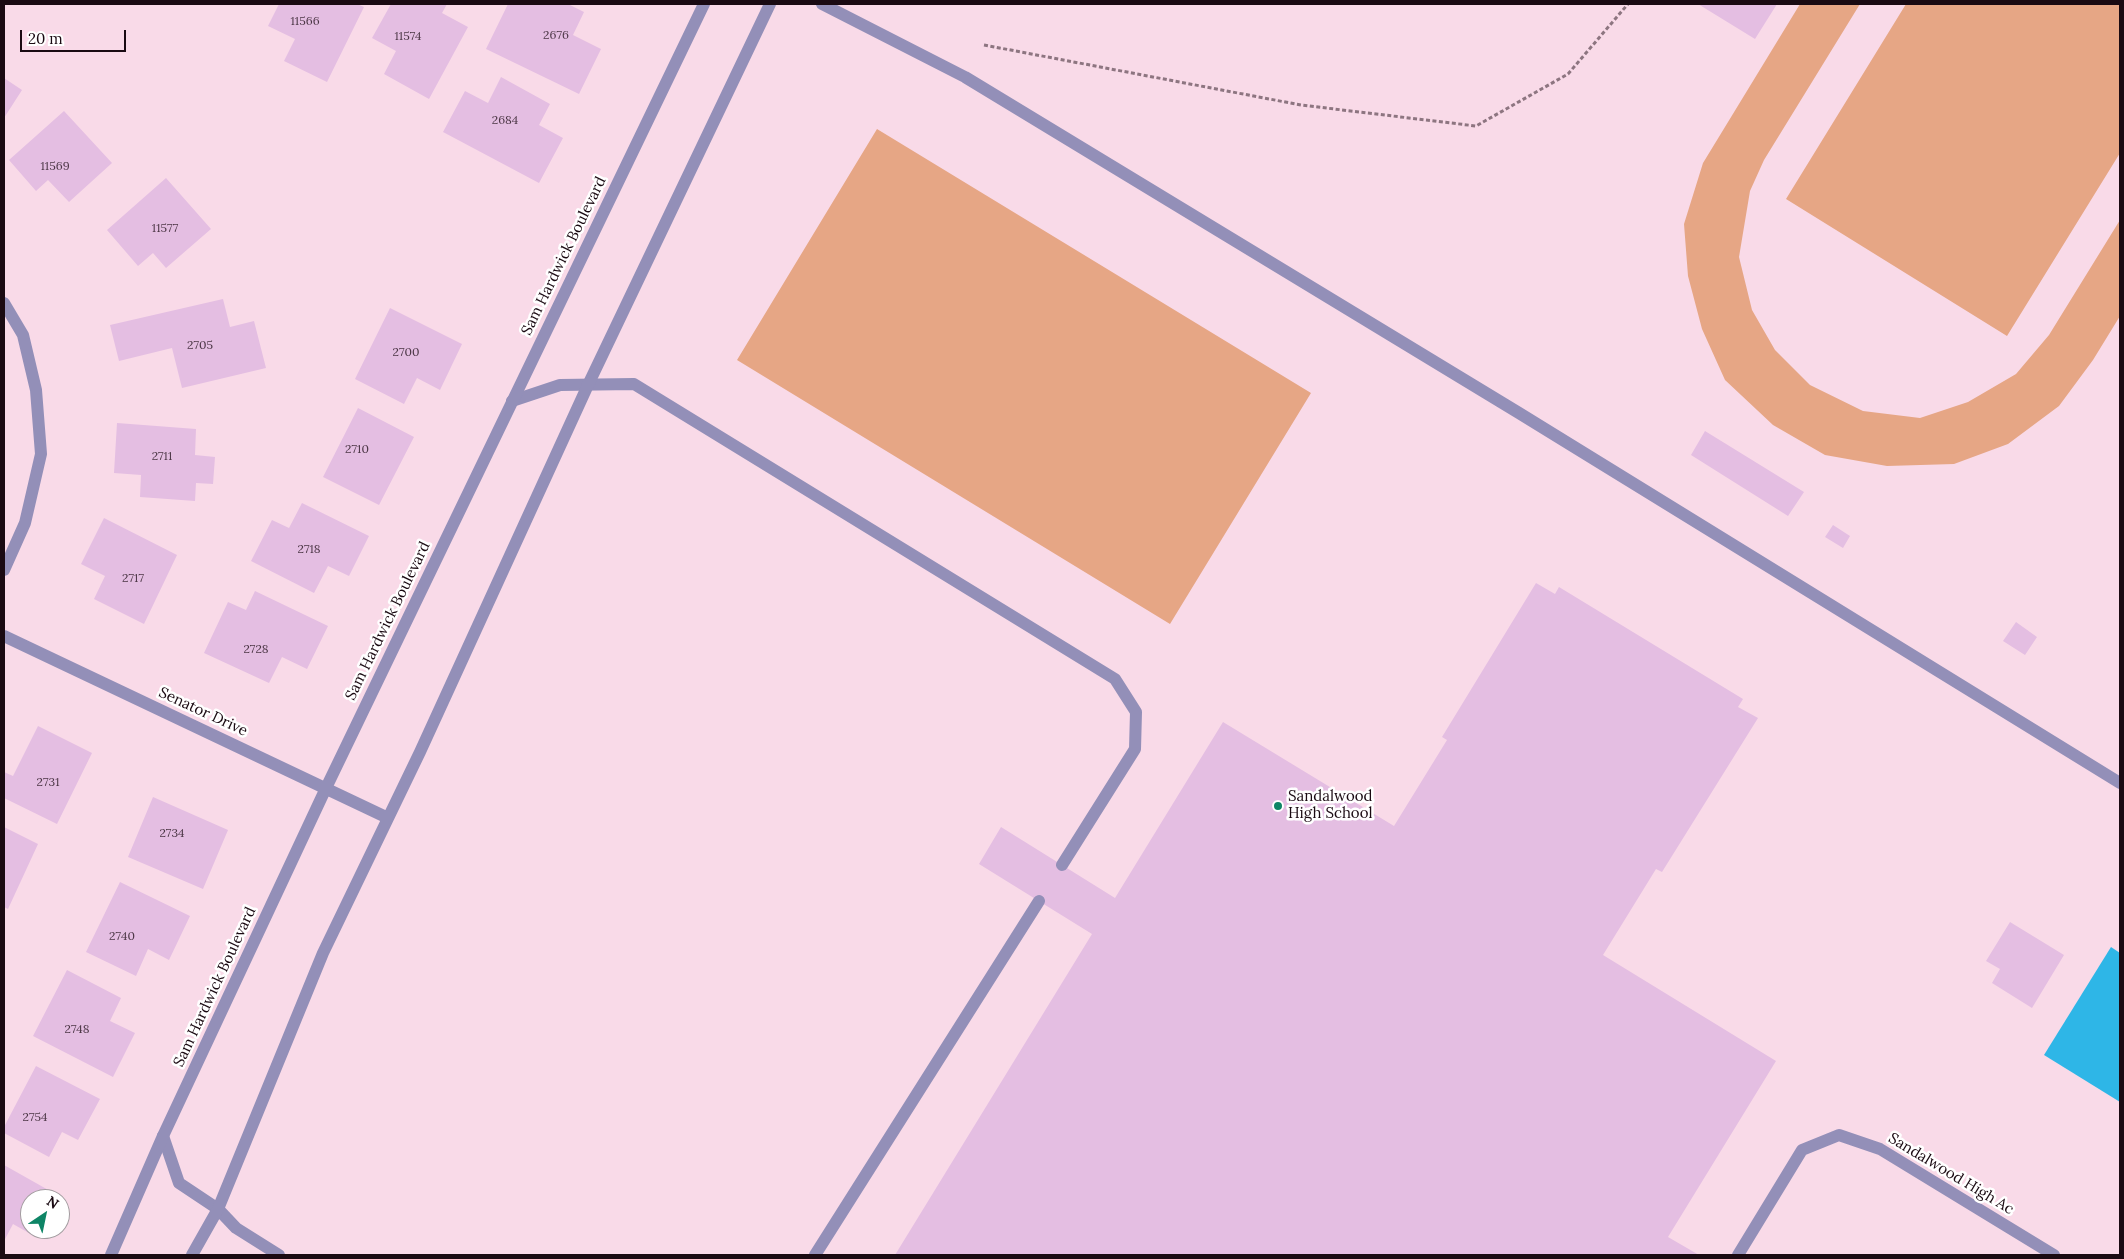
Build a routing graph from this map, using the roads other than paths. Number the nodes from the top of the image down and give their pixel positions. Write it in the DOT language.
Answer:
graph roads {
  1 [pos="704,4"];
  2 [pos="770,4"];
  3 [pos="822,4"];
  4 [pos="4,302"];
  5 [pos="588,385"];
  6 [pos="512,401"];
  7 [pos="4,570"];
  8 [pos="4,636"];
  9 [pos="2120,783"];
  10 [pos="326,788"];
  11 [pos="388,818"];
  12 [pos="1062,865"];
  13 [pos="1039,901"];
  14 [pos="163,1136"];
  15 [pos="218,1209"];
  16 [pos="111,1255"];
  17 [pos="192,1255"];
  18 [pos="279,1255"];
  19 [pos="815,1255"];
  20 [pos="1738,1255"];
  21 [pos="2054,1255"];
  1 -- 6 [label="street, Sam Hardwick Boulevard"];
  2 -- 5 [label="street"];
  3 -- 9 [label="street"];
  4 -- 7 [label="street"];
  5 -- 6 [label="street"];
  5 -- 11 [label="street"];
  5 -- 12 [label="street"];
  6 -- 10 [label="street, Sam Hardwick Boulevard"];
  8 -- 10 [label="street, Senator Drive"];
  10 -- 11 [label="street, Senator Drive"];
  10 -- 14 [label="street, Sam Hardwick Boulevard"];
  11 -- 15 [label="street"];
  13 -- 19 [label="street"];
  14 -- 15 [label="street"];
  14 -- 16 [label="street, Sam Hardwick Boulevard"];
  15 -- 17 [label="street"];
  15 -- 18 [label="street"];
  20 -- 21 [label="street, Sandalwood High Ac"];
}
